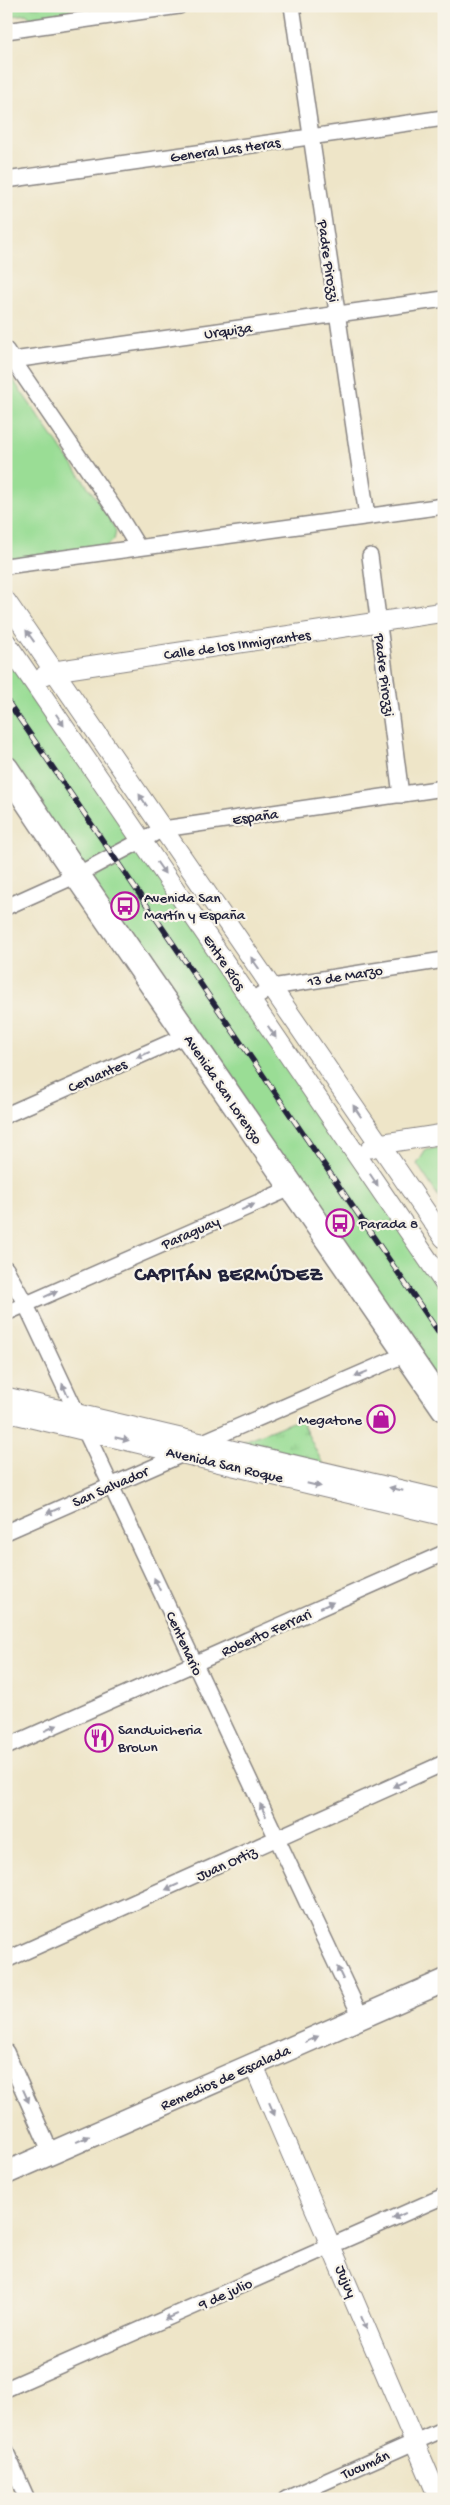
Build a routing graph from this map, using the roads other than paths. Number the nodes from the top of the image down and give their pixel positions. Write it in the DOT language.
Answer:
graph roads {
  1 [pos="178,6"];
  2 [pos="292,6"];
  3 [pos="6,31"];
  4 [pos="444,118"];
  5 [pos="311,137"];
  6 [pos="6,180"];
  7 [pos="444,299"];
  8 [pos="337,315"];
  9 [pos="10,355"];
  10 [pos="444,506"];
  11 [pos="367,516"];
  12 [pos="138,547"];
  13 [pos="370,556"];
  14 [pos="6,566"];
  15 [pos="6,601"];
  16 [pos="444,612"];
  17 [pos="378,622"];
  18 [pos="6,642"];
  19 [pos="55,671"];
  20 [pos="32,680"];
  21 [pos="6,769"];
  22 [pos="444,788"];
  23 [pos="400,794"];
  24 [pos="164,829"];
  25 [pos="141,840"];
  26 [pos="77,876"];
  27 [pos="6,907"];
  28 [pos="444,960"];
  29 [pos="272,987"];
  30 [pos="251,1001"];
  31 [pos="187,1036"];
  32 [pos="6,1116"];
  33 [pos="444,1134"];
  34 [pos="379,1144"];
  35 [pos="357,1156"];
  36 [pos="291,1188"];
  37 [pos="444,1238"];
  38 [pos="6,1269"];
  39 [pos="444,1283"];
  40 [pos="26,1305"];
  41 [pos="6,1313"];
  42 [pos="406,1354"];
  43 [pos="6,1397"];
  44 [pos="444,1408"];
  45 [pos="6,1412"];
  46 [pos="81,1423"];
  47 [pos="200,1443"];
  48 [pos="184,1454"];
  49 [pos="111,1486"];
  50 [pos="444,1500"];
  51 [pos="444,1516"];
  52 [pos="6,1532"];
  53 [pos="444,1554"];
  54 [pos="195,1664"];
  55 [pos="6,1748"];
  56 [pos="444,1763"];
  57 [pos="277,1840"];
  58 [pos="6,1960"];
  59 [pos="444,1981"];
  60 [pos="361,2017"];
  61 [pos="6,2052"];
  62 [pos="253,2064"];
  63 [pos="51,2153"];
  64 [pos="6,2173"];
  65 [pos="444,2196"];
  66 [pos="332,2246"];
  67 [pos="6,2389"];
  68 [pos="444,2430"];
  69 [pos="414,2442"];
  70 [pos="6,2452"];
  71 [pos="27,2499"];
  72 [pos="286,2499"];
  73 [pos="439,2499"];
  1 -- 3 [label="street"];
  2 -- 5 [label="street, Padre Pirozzi"];
  4 -- 5 [label="street, General Las Heras"];
  5 -- 6 [label="street, General Las Heras"];
  5 -- 8 [label="street, Padre Pirozzi"];
  7 -- 8 [label="street, Urquiza"];
  8 -- 9 [label="street, Urquiza"];
  8 -- 11 [label="street, Padre Pirozzi"];
  9 -- 12 [label="street"];
  10 -- 11 [label="street"];
  11 -- 12 [label="street"];
  12 -- 14 [label="street"];
  13 -- 17 [label="street, Padre Pirozzi"];
  19 -- 15 [label="street, Entre Ríos, one-way"];
  16 -- 17 [label="street, Calle de los Inmigrantes"];
  17 -- 19 [label="street, Calle de los Inmigrantes"];
  17 -- 23 [label="street, Padre Pirozzi"];
  18 -- 20 [label="street, Entre Ríos"];
  19 -- 20 [label="street, Calle de los Inmigrantes"];
  24 -- 19 [label="street, Entre Ríos, one-way"];
  20 -- 25 [label="street, Entre Ríos, one-way"];
  21 -- 26 [label="main road, Avenida San Lorenzo"];
  22 -- 23 [label="street, España"];
  23 -- 24 [label="street, España"];
  24 -- 25 [label="street, España"];
  29 -- 24 [label="street, Entre Ríos, one-way"];
  25 -- 26 [label="street, España"];
  25 -- 30 [label="street, Entre Ríos, one-way"];
  26 -- 27 [label="street, España"];
  26 -- 31 [label="main road, Avenida San Lorenzo"];
  28 -- 29 [label="street, 13 de Marzo"];
  29 -- 30 [label="street, 13 de Marzo"];
  34 -- 29 [label="street, Entre Ríos, one-way"];
  30 -- 35 [label="street, Entre Ríos, one-way"];
  31 -- 32 [label="street, Cervantes, one-way"];
  31 -- 36 [label="main road, Avenida San Lorenzo"];
  33 -- 34 [label="street"];
  34 -- 35 [label="street"];
  34 -- 37 [label="street, Entre Ríos"];
  35 -- 39 [label="street, Entre Ríos, one-way"];
  40 -- 36 [label="street, Paraguay, one-way"];
  36 -- 42 [label="main road, Avenida San Lorenzo"];
  38 -- 40 [label="street, Centenario"];
  40 -- 41 [label="street, Paraguay"];
  46 -- 40 [label="street, Centenario, one-way"];
  42 -- 44 [label="main road, Avenida San Lorenzo"];
  42 -- 47 [label="street, San Salvador, one-way"];
  43 -- 46 [label="street, Avenida San Roque"];
  45 -- 46 [label="street, Avenida San Roque"];
  46 -- 47 [label="street, Avenida San Roque"];
  46 -- 48 [label="street, Avenida San Roque, one-way"];
  46 -- 49 [label="street, Centenario"];
  47 -- 48 [label="street, San Salvador"];
  50 -- 47 [label="street, Avenida San Roque, one-way"];
  48 -- 49 [label="street, San Salvador"];
  48 -- 51 [label="street, Avenida San Roque, one-way"];
  49 -- 52 [label="street, San Salvador, one-way"];
  54 -- 49 [label="street, Centenario, one-way"];
  54 -- 53 [label="street, Roberto Ferrari, one-way"];
  55 -- 54 [label="street, Roberto Ferrari, one-way"];
  57 -- 54 [label="street, Centenario, one-way"];
  56 -- 57 [label="street, Juan Ortiz, one-way"];
  57 -- 58 [label="street, Juan Ortiz, one-way"];
  60 -- 57 [label="street, Centenario, one-way"];
  59 -- 60 [label="main road, Remedios de Escalada"];
  62 -- 60 [label="main road, Remedios de Escalada, one-way"];
  61 -- 63 [label="street, one-way"];
  63 -- 62 [label="main road, Remedios de Escalada, one-way"];
  62 -- 66 [label="street, Jujuy, one-way"];
  63 -- 64 [label="main road, Remedios de Escalada"];
  65 -- 66 [label="street, 9 de julio, one-way"];
  66 -- 67 [label="street, 9 de julio, one-way"];
  66 -- 69 [label="street, Jujuy, one-way"];
  68 -- 69 [label="street, Tucumán"];
  69 -- 72 [label="street, Tucumán"];
  69 -- 73 [label="street, Jujuy"];
  70 -- 71 [label="street"];
}
